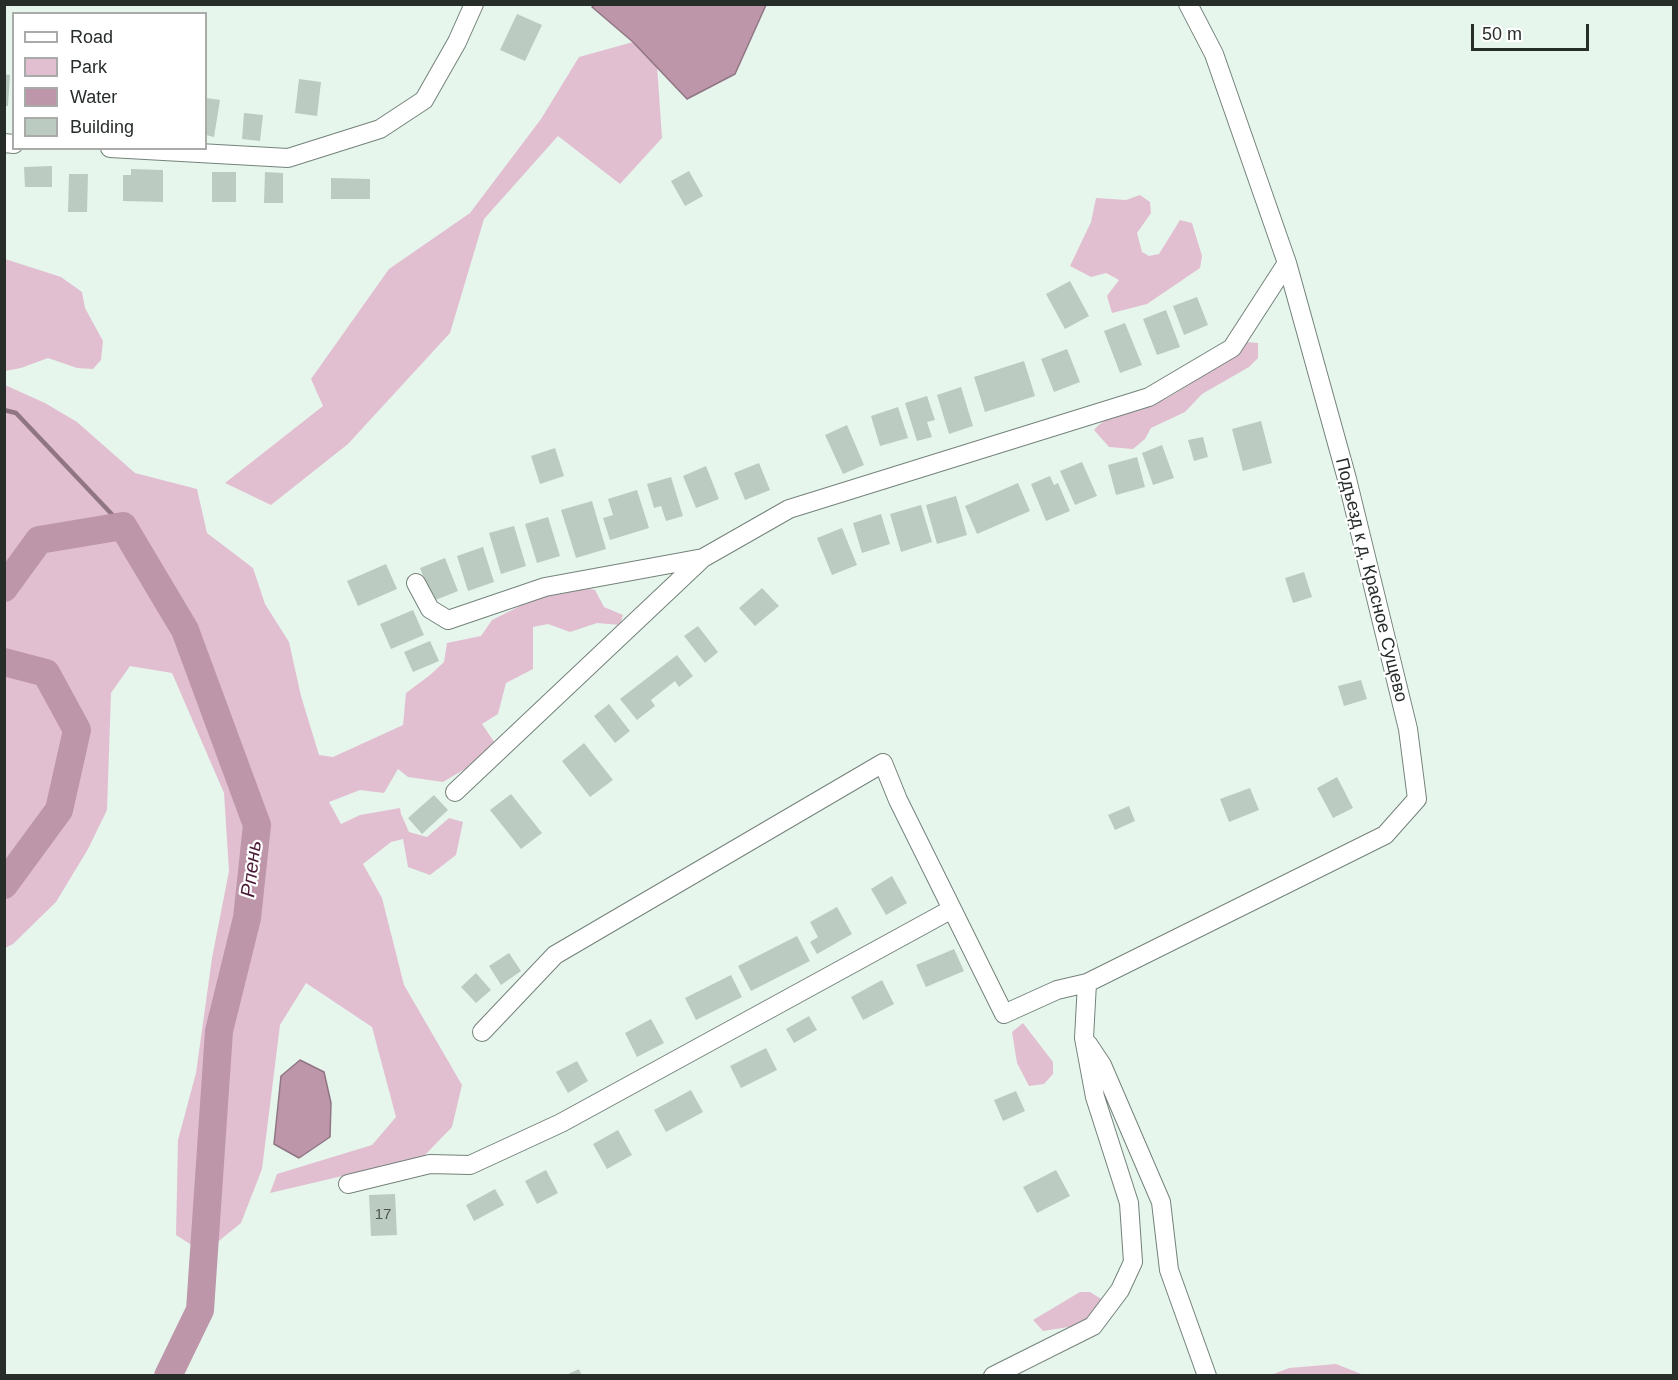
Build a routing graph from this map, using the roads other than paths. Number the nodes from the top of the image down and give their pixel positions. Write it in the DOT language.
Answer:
graph roads {
  1 [pos="474,4"];
  2 [pos="1188,4"];
  3 [pos="146,150"];
  4 [pos="1287,263"];
  5 [pos="703,558"];
  6 [pos="416,583"];
  7 [pos="456,792"];
  8 [pos="952,909"];
  9 [pos="1087,982"];
  10 [pos="482,1032"];
  11 [pos="1084,1038"];
  12 [pos="348,1184"];
  13 [pos="993,1376"];
  14 [pos="1207,1376"];
  1 -- 3 [label="street"];
  2 -- 4 [label="street, Подъезд к д. Красное Сущево"];
  4 -- 5 [label="street"];
  4 -- 9 [label="street, Подъезд к д. Красное Сущево"];
  5 -- 6 [label="street"];
  5 -- 7 [label="street"];
  8 -- 9 [label="street, Подъезд к д. Красное Сущево"];
  8 -- 10 [label="street"];
  8 -- 12 [label="street"];
  9 -- 11 [label="street"];
  11 -- 13 [label="street"];
  11 -- 14 [label="street"];
}
